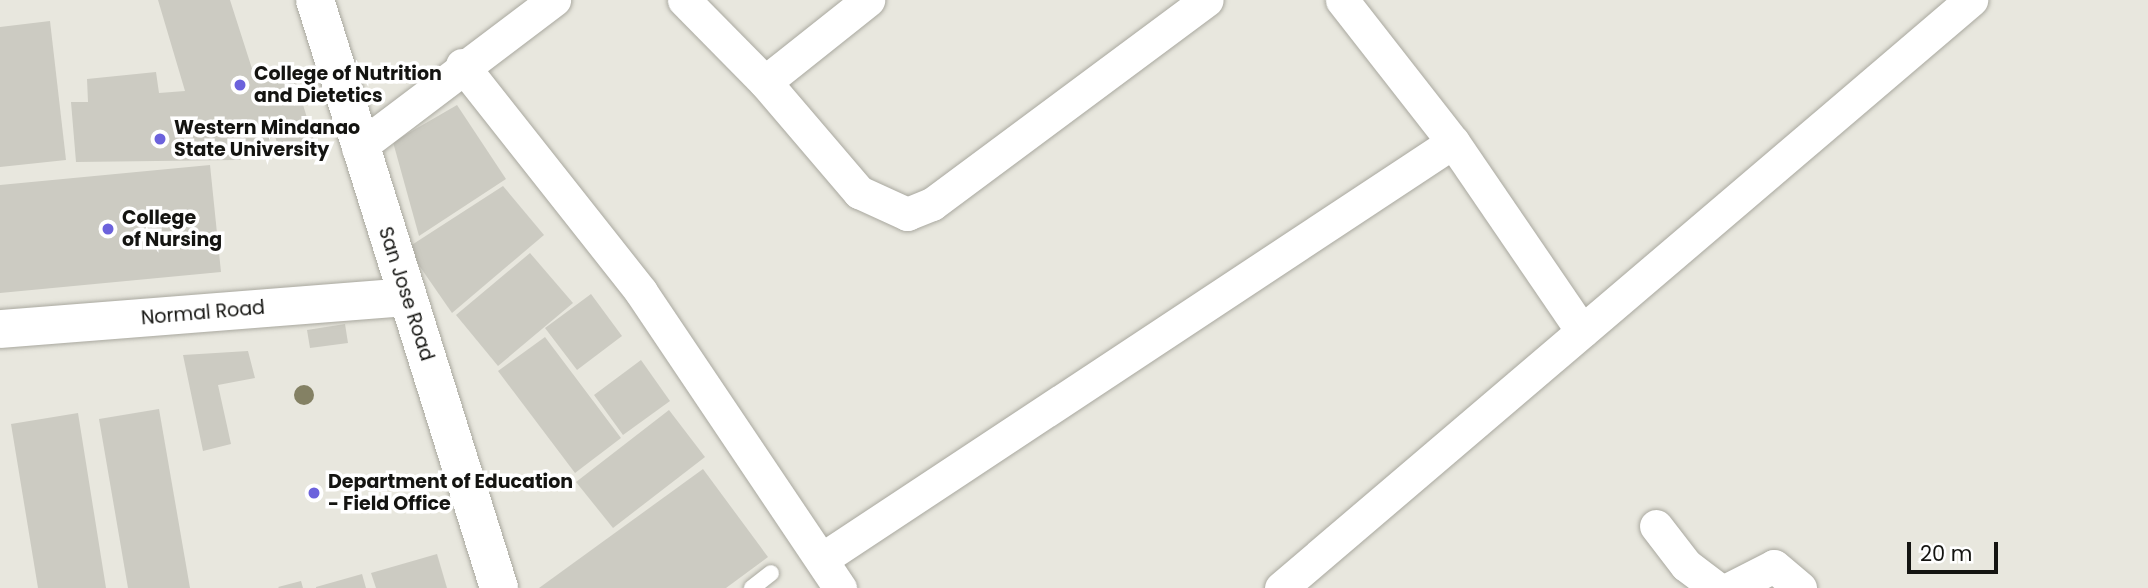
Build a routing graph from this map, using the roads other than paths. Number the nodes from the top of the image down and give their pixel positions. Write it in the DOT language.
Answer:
graph roads {
  1 [pos="315,0"];
  2 [pos="554,0"];
  3 [pos="684,0"];
  4 [pos="868,0"];
  5 [pos="1207,0"];
  6 [pos="1342,0"];
  7 [pos="1971,0"];
  8 [pos="462,65"];
  9 [pos="765,82"];
  10 [pos="1453,142"];
  11 [pos="358,148"];
  12 [pos="406,297"];
  13 [pos="0,329"];
  14 [pos="1582,331"];
  15 [pos="1656,526"];
  16 [pos="822,559"];
  17 [pos="771,573"];
  18 [pos="499,588"];
  19 [pos="752,588"];
  20 [pos="840,588"];
  21 [pos="1281,588"];
  22 [pos="1716,588"];
  23 [pos="1731,588"];
  24 [pos="1800,588"];
  1 -- 11 [label="main road, San Jose Road"];
  2 -- 8 [label="street"];
  3 -- 9 [label="street"];
  4 -- 9 [label="street"];
  5 -- 9 [label="street"];
  6 -- 10 [label="street"];
  7 -- 14 [label="street"];
  8 -- 11 [label="street"];
  8 -- 16 [label="street"];
  10 -- 14 [label="street"];
  10 -- 16 [label="street"];
  11 -- 12 [label="main road, San Jose Road"];
  12 -- 13 [label="main road, Normal Road"];
  12 -- 18 [label="main road, San Jose Road"];
  14 -- 21 [label="street"];
  15 -- 22 [label="street"];
  16 -- 20 [label="street"];
  17 -- 19 [label="lane"];
  23 -- 24 [label="street"];
}
